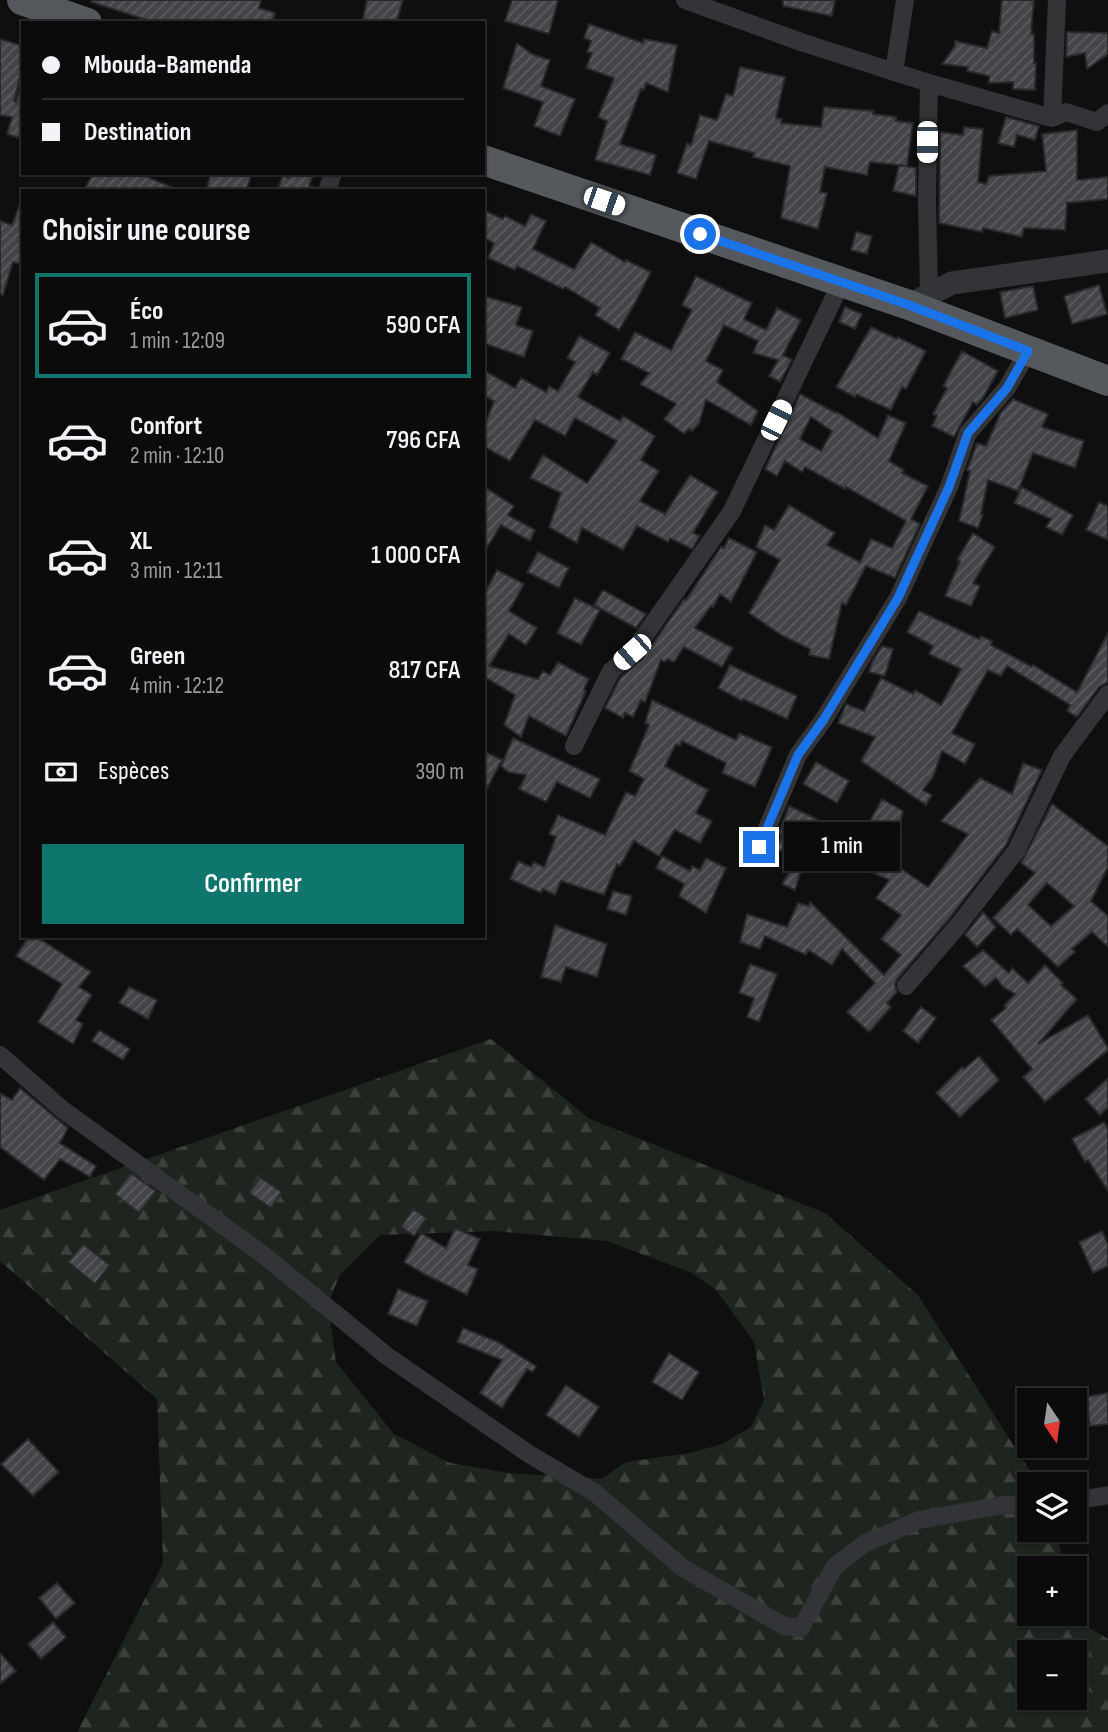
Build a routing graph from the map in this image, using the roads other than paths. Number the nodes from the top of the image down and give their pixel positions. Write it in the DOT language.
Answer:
graph roads {
  1 [pos="22,0"];
  2 [pos="685,0"];
  3 [pos="905,0"];
  4 [pos="1056,0"];
  5 [pos="81,21"];
  6 [pos="894,72"];
  7 [pos="929,83"];
  8 [pos="1108,113"];
  9 [pos="1052,118"];
  10 [pos="485,161"];
  11 [pos="1108,261"];
  12 [pos="841,283"];
  13 [pos="919,299"];
  14 [pos="1028,351"];
  15 [pos="1108,381"];
  16 [pos="1108,694"];
  17 [pos="574,746"];
  18 [pos="759,847"];
  19 [pos="906,986"];
  20 [pos="0,1055"];
  21 [pos="1108,1495"];
  22 [pos="1087,1499"];
  23 [pos="1017,1505"];
  1 -- 5 [label="highway"];
  2 -- 6 [label="street"];
  3 -- 6 [label="street"];
  4 -- 9 [label="street"];
  6 -- 7 [label="street"];
  7 -- 9 [label="street"];
  7 -- 13 [label="street"];
  8 -- 9 [label="street"];
  10 -- 12 [label="highway"];
  11 -- 13 [label="street"];
  12 -- 13 [label="highway"];
  12 -- 17 [label="street"];
  13 -- 14 [label="highway"];
  14 -- 15 [label="highway"];
  14 -- 18 [label="street"];
  16 -- 19 [label="street"];
  20 -- 23 [label="street"];
  21 -- 22 [label="street"];
}
